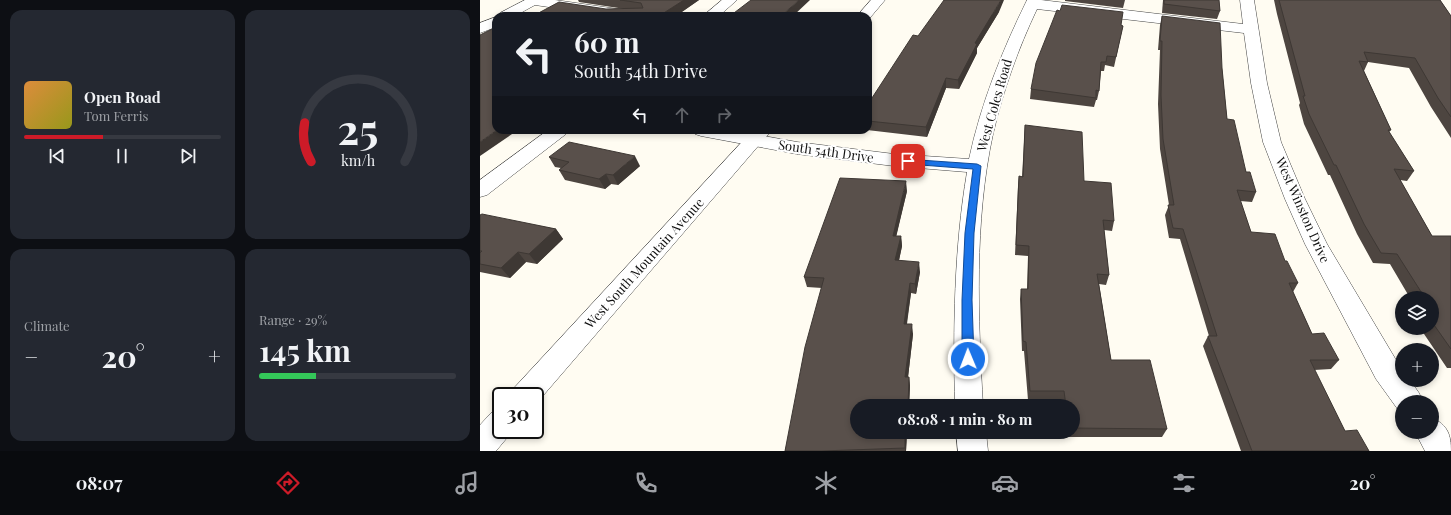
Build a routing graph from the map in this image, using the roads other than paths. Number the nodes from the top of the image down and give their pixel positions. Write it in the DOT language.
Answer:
graph roads {
  1 [pos="730,0"];
  2 [pos="878,0"];
  3 [pos="1247,0"];
  4 [pos="1033,2"];
  5 [pos="512,12"];
  6 [pos="611,12"];
  7 [pos="715,12"];
  8 [pos="868,12"];
  9 [pos="492,23"];
  10 [pos="480,29"];
  11 [pos="1251,29"];
  12 [pos="555,134"];
  13 [pos="747,134"];
  14 [pos="758,135"];
  15 [pos="977,166"];
  16 [pos="480,190"];
  17 [pos="533,387"];
  18 [pos="1404,395"];
  19 [pos="969,399"];
  20 [pos="492,433"];
  21 [pos="972,439"];
  22 [pos="1435,439"];
  23 [pos="480,447"];
  24 [pos="973,451"];
  25 [pos="1443,451"];
  1 -- 7 [label="street"];
  2 -- 8 [label="street"];
  3 -- 11 [label="street, West Winston Drive"];
  4 -- 11 [label="street"];
  4 -- 15 [label="street, West Coles Road"];
  5 -- 6 [label="street"];
  9 -- 10 [label="street"];
  11 -- 18 [label="street, West Winston Drive"];
  12 -- 16 [label="street"];
  13 -- 14 [label="street, South 54th Drive"];
  14 -- 15 [label="street, South 54th Drive"];
  14 -- 17 [label="street, West South Mountain Avenue"];
  15 -- 19 [label="street, West Coles Road"];
  20 -- 23 [label="street"];
  21 -- 24 [label="street"];
  22 -- 25 [label="street"];
}
